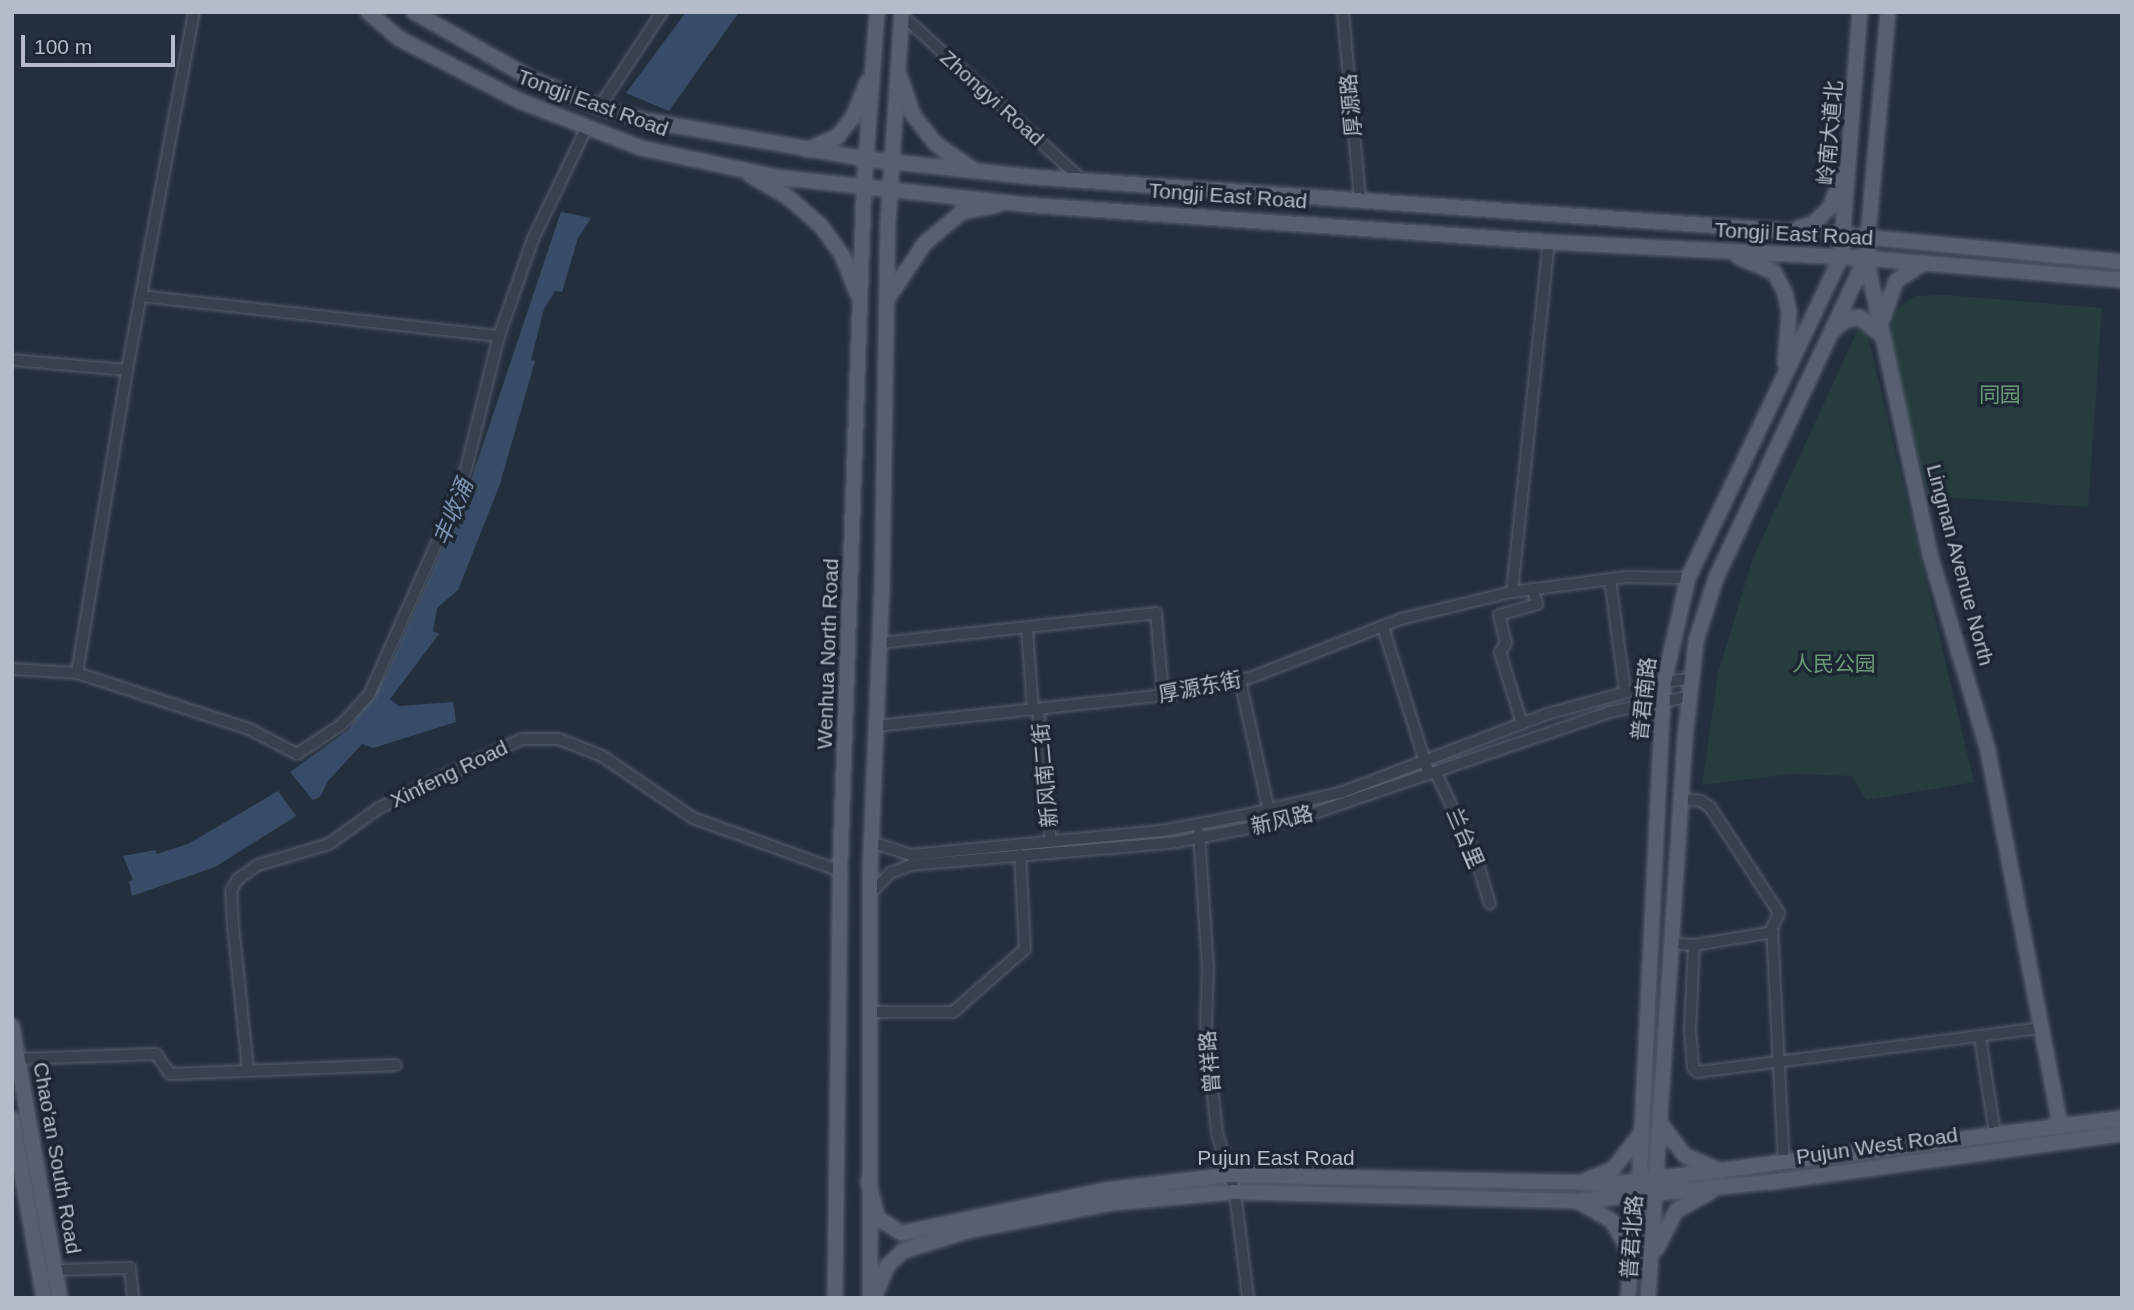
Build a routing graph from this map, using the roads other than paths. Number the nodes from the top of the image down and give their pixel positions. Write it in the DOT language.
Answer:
graph roads {
  1 [pos="194,12"];
  2 [pos="368,12"];
  3 [pos="414,12"];
  4 [pos="663,12"];
  5 [pos="877,12"];
  6 [pos="1343,12"];
  7 [pos="1860,12"];
  8 [pos="1888,12"];
  9 [pos="902,14"];
  10 [pos="873,68"];
  11 [pos="898,69"];
  12 [pos="600,106"];
  13 [pos="588,127"];
  14 [pos="807,150"];
  15 [pos="866,159"];
  16 [pos="1849,160"];
  17 [pos="892,162"];
  18 [pos="739,169"];
  19 [pos="975,171"];
  20 [pos="1082,180"];
  21 [pos="864,186"];
  22 [pos="890,189"];
  23 [pos="1360,198"];
  24 [pos="1010,202"];
  25 [pos="1792,231"];
  26 [pos="1843,234"];
  27 [pos="1868,237"];
  28 [pos="1549,242"];
  29 [pos="1706,250"];
  30 [pos="1841,257"];
  31 [pos="1866,258"];
  32 [pos="1924,262"];
  33 [pos="2122,262"];
  34 [pos="2122,280"];
  35 [pos="141,296"];
  36 [pos="887,300"];
  37 [pos="860,301"];
  38 [pos="1829,335"];
  39 [pos="499,336"];
  40 [pos="1881,337"];
  41 [pos="12,360"];
  42 [pos="127,370"];
  43 [pos="1782,379"];
  44 [pos="1688,578"];
  45 [pos="1610,579"];
  46 [pos="1534,589"];
  47 [pos="1512,592"];
  48 [pos="1383,627"];
  49 [pos="1027,629"];
  50 [pos="880,643"];
  51 [pos="12,669"];
  52 [pos="77,673"];
  53 [pos="1690,679"];
  54 [pos="1240,680"];
  55 [pos="1664,682"];
  56 [pos="1625,692"];
  57 [pos="1163,695"];
  58 [pos="1688,697"];
  59 [pos="1663,699"];
  60 [pos="1036,710"];
  61 [pos="1522,724"];
  62 [pos="876,726"];
  63 [pos="1425,761"];
  64 [pos="1433,774"];
  65 [pos="1680,799"];
  66 [pos="1269,810"];
  67 [pos="1200,824"];
  68 [pos="1272,824"];
  69 [pos="1199,837"];
  70 [pos="1051,841"];
  71 [pos="871,842"];
  72 [pos="1020,855"];
  73 [pos="840,872"];
  74 [pos="870,894"];
  75 [pos="1490,904"];
  76 [pos="1773,932"];
  77 [pos="1670,943"];
  78 [pos="1694,945"];
  79 [pos="869,1012"];
  80 [pos="12,1026"];
  81 [pos="2042,1028"];
  82 [pos="1980,1037"];
  83 [pos="18,1059"];
  84 [pos="396,1065"];
  85 [pos="1780,1065"];
  86 [pos="248,1070"];
  87 [pos="2122,1118"];
  88 [pos="12,1119"];
  89 [pos="1661,1124"];
  90 [pos="2060,1125"];
  91 [pos="1642,1132"];
  92 [pos="1995,1134"];
  93 [pos="2122,1134"];
  94 [pos="14,1139"];
  95 [pos="32,1140"];
  96 [pos="1784,1165"];
  97 [pos="1229,1175"];
  98 [pos="1657,1179"];
  99 [pos="1725,1179"];
  100 [pos="868,1181"];
  101 [pos="1639,1181"];
  102 [pos="1579,1184"];
  103 [pos="1235,1192"];
  104 [pos="1656,1195"];
  105 [pos="1637,1197"];
  106 [pos="1577,1201"];
  107 [pos="901,1233"];
  108 [pos="904,1251"];
  109 [pos="1632,1255"];
  110 [pos="1651,1262"];
  111 [pos="55,1270"];
  112 [pos="44,1298"];
  113 [pos="60,1298"];
  114 [pos="133,1298"];
  115 [pos="835,1298"];
  116 [pos="872,1298"];
  117 [pos="1248,1298"];
  118 [pos="1628,1298"];
  119 [pos="1648,1298"];
  1 -- 35 [label="street"];
  2 -- 13 [label="main road, Tongji East Road"];
  3 -- 12 [label="main road, Tongji East Road"];
  4 -- 12 [label="street"];
  5 -- 10 [label="main road, Wenhua North Road"];
  6 -- 23 [label="street, 厚源路"];
  7 -- 16 [label="main road, 岭南大道北"];
  8 -- 27 [label="main road, Lingnan Avenue North"];
  9 -- 11 [label="main road"];
  9 -- 20 [label="street, Zhongyi Road"];
  10 -- 14 [label="main road"];
  10 -- 15 [label="main road, Wenhua North Road"];
  11 -- 17 [label="main road"];
  11 -- 19 [label="main road"];
  12 -- 14 [label="main road, Tongji East Road"];
  13 -- 18 [label="main road, Tongji East Road"];
  13 -- 39 [label="street"];
  14 -- 15 [label="main road, Tongji East Road"];
  15 -- 17 [label="main road, Tongji East Road"];
  15 -- 21 [label="main road, Wenhua North Road"];
  16 -- 25 [label="main road"];
  16 -- 26 [label="main road, 岭南大道北"];
  17 -- 19 [label="main road, Tongji East Road"];
  17 -- 22 [label="main road"];
  18 -- 21 [label="main road, Tongji East Road"];
  18 -- 37 [label="main road"];
  19 -- 20 [label="main road, Tongji East Road"];
  20 -- 23 [label="main road, Tongji East Road"];
  21 -- 22 [label="main road, Tongji East Road"];
  21 -- 37 [label="main road, Wenhua North Road"];
  22 -- 24 [label="main road, Tongji East Road"];
  22 -- 36 [label="main road"];
  23 -- 25 [label="main road, Tongji East Road"];
  24 -- 28 [label="main road, Tongji East Road"];
  24 -- 36 [label="main road"];
  25 -- 26 [label="main road, Tongji East Road"];
  26 -- 27 [label="main road, Tongji East Road"];
  26 -- 30 [label="main road, 岭南大道北"];
  27 -- 31 [label="main road, Lingnan Avenue North"];
  27 -- 33 [label="main road, Tongji East Road"];
  28 -- 29 [label="main road, Tongji East Road"];
  28 -- 47 [label="street"];
  29 -- 30 [label="main road, Tongji East Road"];
  29 -- 43 [label="main road"];
  30 -- 31 [label="main road, Tongji East Road"];
  30 -- 43 [label="main road, 普君南路"];
  31 -- 32 [label="main road, Tongji East Road"];
  31 -- 38 [label="main road, 普君南路"];
  31 -- 40 [label="main road, Lingnan Avenue North"];
  32 -- 34 [label="main road, Tongji East Road"];
  32 -- 40 [label="main road"];
  35 -- 39 [label="street"];
  35 -- 42 [label="street"];
  36 -- 50 [label="main road"];
  37 -- 73 [label="main road, Wenhua North Road"];
  38 -- 40 [label="main road"];
  38 -- 53 [label="main road, 普君南路"];
  39 -- 52 [label="street"];
  40 -- 81 [label="main road, Lingnan Avenue North"];
  41 -- 42 [label="street"];
  42 -- 52 [label="street"];
  43 -- 44 [label="main road, 普君南路"];
  44 -- 45 [label="street, 厚源东街"];
  44 -- 55 [label="main road, 普君南路"];
  45 -- 46 [label="street, 厚源东街"];
  45 -- 56 [label="street"];
  46 -- 47 [label="street, 厚源东街"];
  46 -- 61 [label="street"];
  47 -- 48 [label="street, 厚源东街"];
  48 -- 54 [label="street, 厚源东街"];
  48 -- 63 [label="street, 兰台里"];
  49 -- 50 [label="street"];
  49 -- 57 [label="street"];
  49 -- 60 [label="street, 新风南二街"];
  50 -- 62 [label="main road"];
  51 -- 52 [label="street"];
  53 -- 55 [label="street, 新风路"];
  53 -- 58 [label="main road, 普君南路"];
  54 -- 57 [label="street, 厚源东街"];
  54 -- 66 [label="street"];
  55 -- 56 [label="street, 新风路"];
  55 -- 59 [label="main road, 普君南路"];
  56 -- 61 [label="street, 新风路"];
  57 -- 60 [label="street, 厚源东街"];
  58 -- 59 [label="street, 新风路"];
  58 -- 65 [label="main road, 普君南路"];
  59 -- 64 [label="street, 新风路"];
  59 -- 91 [label="main road, 普君南路"];
  60 -- 62 [label="street, 厚源东街"];
  60 -- 70 [label="street, 新风南二街"];
  61 -- 63 [label="street, 新风路"];
  62 -- 71 [label="main road"];
  63 -- 64 [label="street, 兰台里"];
  63 -- 66 [label="street, 新风路"];
  64 -- 68 [label="street, 新风路"];
  64 -- 75 [label="street, 兰台里"];
  65 -- 76 [label="street"];
  65 -- 77 [label="main road, 普君南路"];
  66 -- 67 [label="street, 新风路"];
  66 -- 68 [label="street"];
  67 -- 69 [label="street, 曾祥路"];
  67 -- 70 [label="street, 新风路"];
  68 -- 69 [label="street, 新风路"];
  69 -- 72 [label="street, 新风路"];
  69 -- 97 [label="street, 曾祥路"];
  70 -- 71 [label="street, 新风路"];
  71 -- 74 [label="main road"];
  72 -- 74 [label="street, 新风路"];
  72 -- 79 [label="street"];
  73 -- 86 [label="street, Xinfeng Road"];
  73 -- 115 [label="main road, Wenhua North Road"];
  74 -- 79 [label="main road"];
  76 -- 78 [label="street"];
  76 -- 85 [label="street"];
  77 -- 78 [label="street"];
  77 -- 89 [label="main road, 普君南路"];
  78 -- 85 [label="street"];
  79 -- 100 [label="main road"];
  80 -- 83 [label="main road, Chao'an South Road"];
  81 -- 82 [label="street"];
  81 -- 90 [label="main road, Lingnan Avenue North"];
  82 -- 85 [label="street"];
  82 -- 92 [label="street"];
  83 -- 86 [label="street"];
  83 -- 95 [label="main road, Chao'an South Road"];
  84 -- 86 [label="street"];
  85 -- 96 [label="street"];
  87 -- 90 [label="main road, Pujun West Road"];
  88 -- 94 [label="main road, Chao'an South Road"];
  89 -- 98 [label="main road, 普君南路"];
  89 -- 99 [label="main road"];
  90 -- 92 [label="main road, Pujun West Road"];
  91 -- 101 [label="main road, 普君南路"];
  91 -- 102 [label="main road"];
  92 -- 96 [label="main road, Pujun West Road"];
  93 -- 99 [label="main road, Pujun West Road"];
  94 -- 95 [label="street"];
  94 -- 112 [label="main road, Chao'an South Road"];
  95 -- 111 [label="main road, Chao'an South Road"];
  96 -- 99 [label="main road, Pujun West Road"];
  97 -- 102 [label="main road, Pujun East Road"];
  97 -- 103 [label="street, 曾祥路"];
  97 -- 107 [label="main road, Pujun East Road"];
  98 -- 99 [label="main road, Pujun West Road"];
  98 -- 101 [label="main road, Pujun West Road"];
  98 -- 104 [label="main road, 普君北路"];
  99 -- 104 [label="main road, Pujun West Road"];
  99 -- 110 [label="main road"];
  100 -- 107 [label="main road"];
  100 -- 116 [label="main road"];
  101 -- 102 [label="main road, Pujun East Road"];
  101 -- 105 [label="main road, 普君南路"];
  103 -- 106 [label="main road, Pujun East Road"];
  103 -- 108 [label="main road, Pujun East Road"];
  103 -- 117 [label="street, 曾祥路"];
  104 -- 105 [label="main road, Pujun West Road"];
  104 -- 110 [label="main road, 普君北路"];
  105 -- 106 [label="main road, Pujun East Road"];
  105 -- 109 [label="main road, 普君南路"];
  106 -- 109 [label="main road"];
  107 -- 108 [label="main road"];
  108 -- 116 [label="main road"];
  109 -- 118 [label="main road, 普君南路"];
  110 -- 119 [label="main road, 普君北路"];
  111 -- 113 [label="main road, Chao'an South Road"];
  111 -- 114 [label="street"];
}
